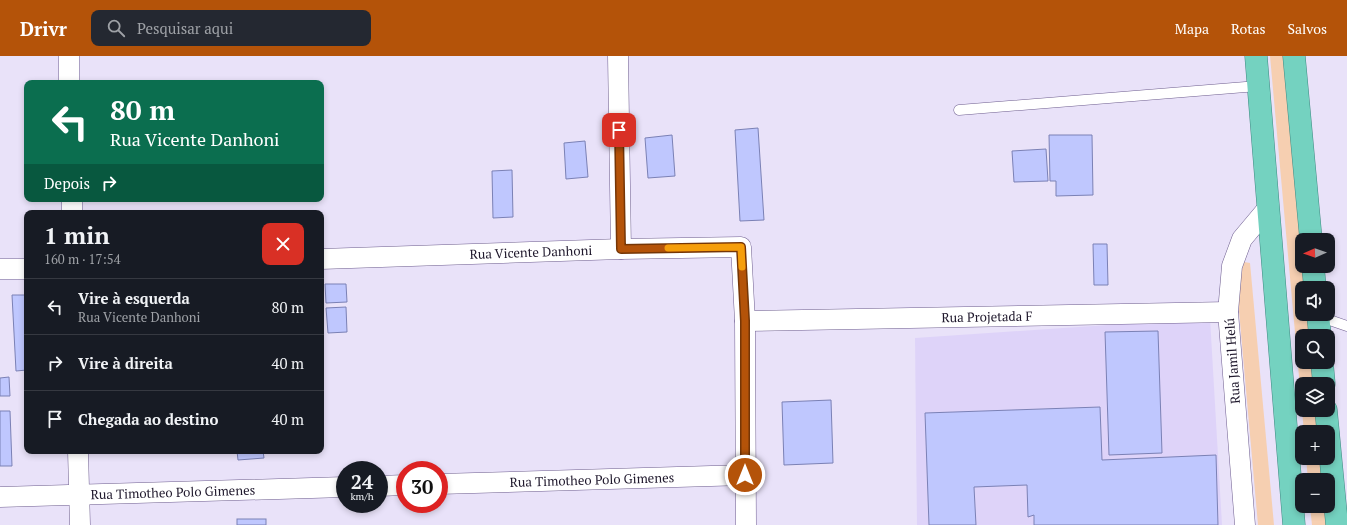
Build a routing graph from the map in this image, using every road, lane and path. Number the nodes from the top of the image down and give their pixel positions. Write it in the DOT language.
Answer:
graph roads {
  1 [pos="69,56"];
  2 [pos="618,56"];
  3 [pos="1256,56"];
  4 [pos="1294,56"];
  5 [pos="69,80"];
  6 [pos="1258,86"];
  7 [pos="959,110"];
  8 [pos="1268,208"];
  9 [pos="1310,233"];
  10 [pos="621,249"];
  11 [pos="324,259"];
  12 [pos="24,269"];
  13 [pos="0,270"];
  14 [pos="1228,312"];
  15 [pos="745,321"];
  16 [pos="1318,322"];
  17 [pos="1347,326"];
  18 [pos="1327,417"];
  19 [pos="78,454"];
  20 [pos="745,475"];
  21 [pos="448,484"];
  22 [pos="336,487"];
  23 [pos="79,494"];
  24 [pos="0,497"];
  25 [pos="80,525"];
  26 [pos="746,525"];
  27 [pos="1245,525"];
  28 [pos="1294,525"];
  29 [pos="1337,525"];
  1 -- 5 [label="street"];
  2 -- 10 [label="street"];
  3 -- 6 [label="highway"];
  4 -- 9 [label="highway"];
  6 -- 7 [label="lane"];
  6 -- 8 [label="highway"];
  8 -- 14 [label="street, Rua Jamil Helú"];
  8 -- 28 [label="highway"];
  10 -- 11 [label="street, Rua Vicente Danhoni"];
  10 -- 15 [label="street, Rua Vicente Danhoni"];
  12 -- 13 [label="street"];
  14 -- 15 [label="street, Rua Projetada F"];
  14 -- 27 [label="street, Rua Jamil Helú"];
  15 -- 20 [label="street"];
  16 -- 17 [label="lane"];
  18 -- 29 [label="highway"];
  19 -- 23 [label="street"];
  20 -- 21 [label="street, Rua Timotheo Polo Gimenes"];
  20 -- 26 [label="street"];
  22 -- 23 [label="street, Rua Timotheo Polo Gimenes"];
  23 -- 24 [label="street, Rua Timotheo Polo Gimenes"];
  23 -- 25 [label="street"];
}
